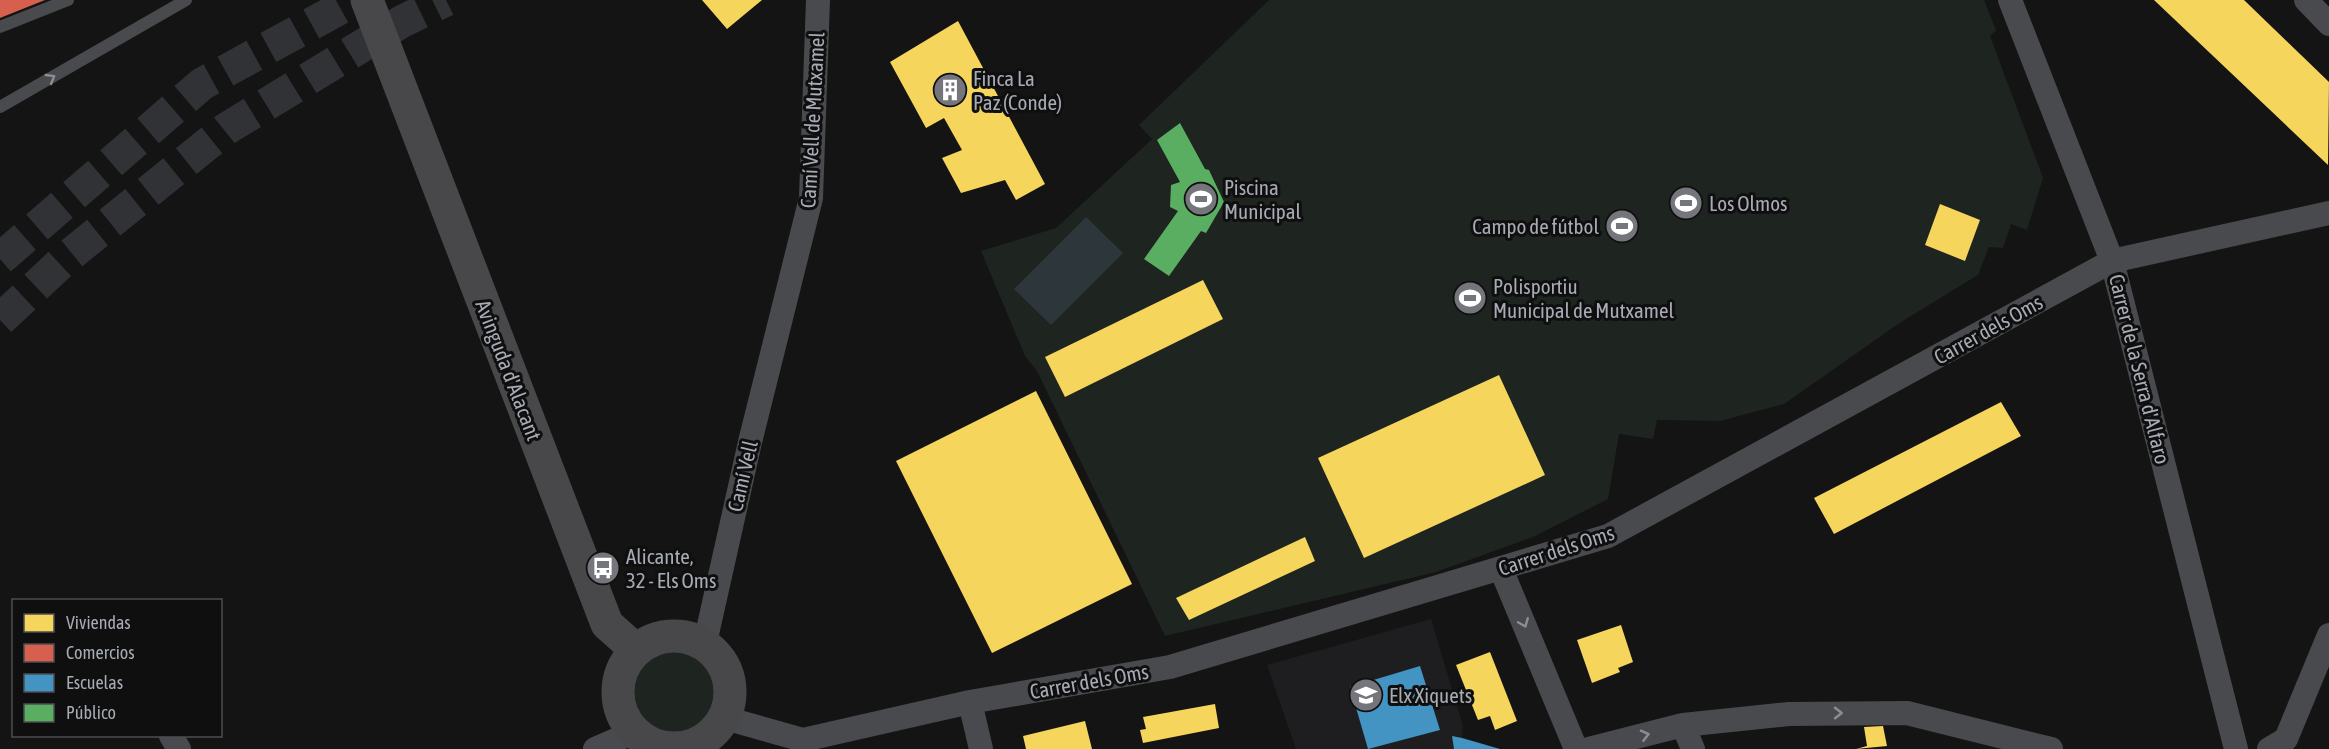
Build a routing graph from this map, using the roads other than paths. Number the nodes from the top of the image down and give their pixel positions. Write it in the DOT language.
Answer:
graph roads {
  1 [pos="68,0"];
  2 [pos="186,0"];
  3 [pos="367,0"];
  4 [pos="818,0"];
  5 [pos="2010,0"];
  6 [pos="2306,0"];
  7 [pos="2329,24"];
  8 [pos="0,27"];
  9 [pos="0,108"];
  10 [pos="2329,213"];
  11 [pos="2112,261"];
  12 [pos="784,310"];
  13 [pos="1502,568"];
  14 [pos="2329,635"];
  15 [pos="705,643"];
  16 [pos="636,650"];
  17 [pos="970,702"];
  18 [pos="725,718"];
  19 [pos="1683,725"];
  20 [pos="634,732"];
  21 [pos="595,749"];
  22 [pos="674,749"];
  23 [pos="981,749"];
  24 [pos="1576,749"];
  25 [pos="1588,749"];
  26 [pos="1693,749"];
  27 [pos="2051,749"];
  28 [pos="2236,749"];
  29 [pos="2269,749"];
  1 -- 8 [label="lane"];
  9 -- 2 [label="lane, one-way"];
  3 -- 16 [label="street, Avinguda d'Alacant"];
  4 -- 12 [label="street, Camí Vell de Mutxamel"];
  5 -- 11 [label="street, Carrer de la Serra d'Alfaro"];
  6 -- 7 [label="street"];
  10 -- 11 [label="street, Carrer dels Oms"];
  11 -- 13 [label="street, Carrer dels Oms"];
  11 -- 28 [label="street, Carrer de la Serra d'Alfaro"];
  12 -- 15 [label="street, Camí Vell"];
  13 -- 17 [label="street, Carrer dels Oms"];
  13 -- 24 [label="street, one-way"];
  14 -- 29 [label="street"];
  15 -- 16 [label="street"];
  15 -- 18 [label="street"];
  16 -- 20 [label="street"];
  17 -- 18 [label="street, Carrer dels Oms"];
  17 -- 23 [label="street"];
  18 -- 22 [label="street"];
  25 -- 19 [label="street, one-way"];
  19 -- 26 [label="street"];
  19 -- 27 [label="street, one-way"];
  20 -- 21 [label="street"];
  20 -- 22 [label="street"];
}
